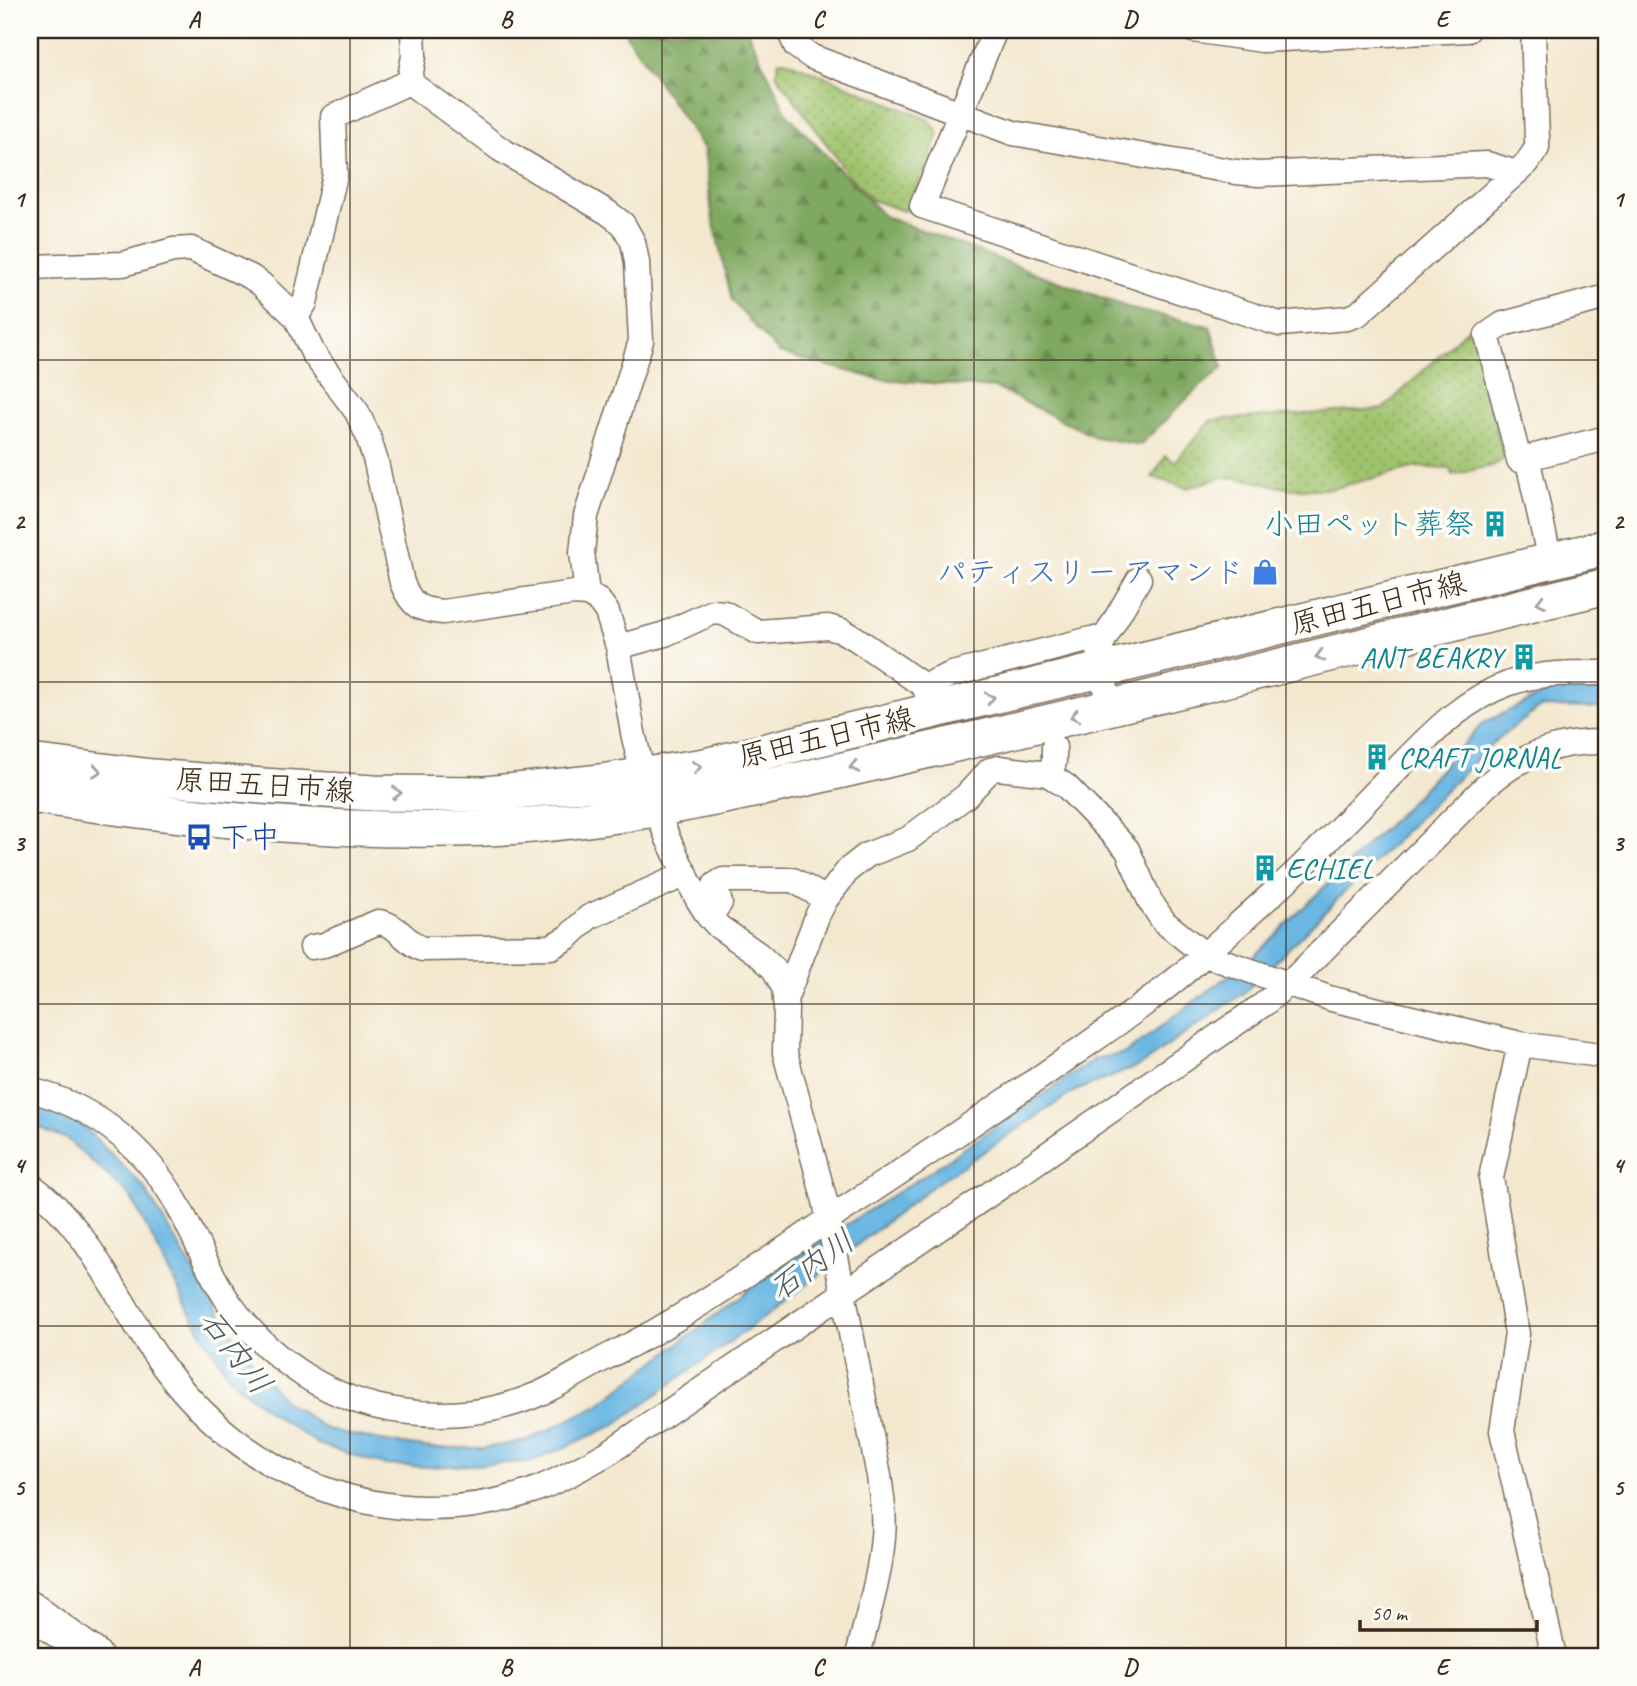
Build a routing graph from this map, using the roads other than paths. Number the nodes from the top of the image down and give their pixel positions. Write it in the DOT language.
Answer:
graph roads {
  1 [pos="413,30"];
  2 [pos="789,30"];
  3 [pos="995,30"];
  4 [pos="1194,30"];
  5 [pos="1468,30"];
  6 [pos="1533,30"];
  7 [pos="409,82"];
  8 [pos="960,114"];
  9 [pos="1516,173"];
  10 [pos="30,267"];
  11 [pos="1607,297"];
  12 [pos="296,317"];
  13 [pos="1607,438"];
  14 [pos="1527,457"];
  15 [pos="1607,547"];
  16 [pos="1550,561"];
  17 [pos="1139,579"];
  18 [pos="1607,586"];
  19 [pos="587,594"];
  20 [pos="618,647"];
  21 [pos="1103,655"];
  22 [pos="1607,673"];
  23 [pos="928,699"];
  24 [pos="1111,708"];
  25 [pos="1607,742"];
  26 [pos="1054,747"];
  27 [pos="30,762"];
  28 [pos="643,775"];
  29 [pos="1050,776"];
  30 [pos="30,795"];
  31 [pos="655,809"];
  32 [pos="686,874"];
  33 [pos="825,899"];
  34 [pos="709,917"];
  35 [pos="312,947"];
  36 [pos="1207,956"];
  37 [pos="1283,982"];
  38 [pos="785,1000"];
  39 [pos="1520,1044"];
  40 [pos="1607,1056"];
  41 [pos="30,1090"];
  42 [pos="30,1185"];
  43 [pos="829,1223"];
  44 [pos="843,1291"];
  45 [pos="30,1609"];
  46 [pos="94,1656"];
  47 [pos="858,1656"];
  48 [pos="1554,1656"];
  1 -- 7 [label="street"];
  2 -- 8 [label="street"];
  3 -- 8 [label="street"];
  4 -- 5 [label="street"];
  6 -- 9 [label="street"];
  7 -- 12 [label="street"];
  7 -- 19 [label="street"];
  8 -- 9 [label="street"];
  8 -- 9 [label="street"];
  10 -- 12 [label="street"];
  11 -- 14 [label="street"];
  12 -- 19 [label="street"];
  13 -- 14 [label="street"];
  14 -- 16 [label="street"];
  15 -- 16 [label="main road, 原田五日市線"];
  16 -- 21 [label="main road, 原田五日市線"];
  17 -- 21 [label="street"];
  18 -- 24 [label="main road, 原田五日市線, one-way"];
  19 -- 20 [label="street"];
  20 -- 23 [label="street"];
  20 -- 28 [label="street"];
  23 -- 21 [label="main road, 原田五日市線, one-way"];
  21 -- 23 [label="street"];
  21 -- 24 [label="street"];
  22 -- 36 [label="street"];
  28 -- 23 [label="main road, 原田五日市線, one-way"];
  24 -- 31 [label="main road, 原田五日市線, one-way"];
  25 -- 37 [label="street"];
  26 -- 29 [label="street"];
  27 -- 28 [label="main road, 原田五日市線, one-way"];
  28 -- 31 [label="street"];
  29 -- 33 [label="street"];
  29 -- 36 [label="street"];
  30 -- 31 [label="main road, 原田五日市線"];
  31 -- 32 [label="street"];
  32 -- 34 [label="street"];
  32 -- 35 [label="street"];
  33 -- 34 [label="street"];
  33 -- 38 [label="street"];
  34 -- 38 [label="street"];
  36 -- 37 [label="street"];
  36 -- 43 [label="street"];
  37 -- 39 [label="street"];
  37 -- 44 [label="street"];
  38 -- 43 [label="street"];
  39 -- 40 [label="street"];
  39 -- 48 [label="street"];
  41 -- 43 [label="street"];
  42 -- 44 [label="street"];
  43 -- 44 [label="street"];
  44 -- 47 [label="street"];
  45 -- 46 [label="main road"];
}
